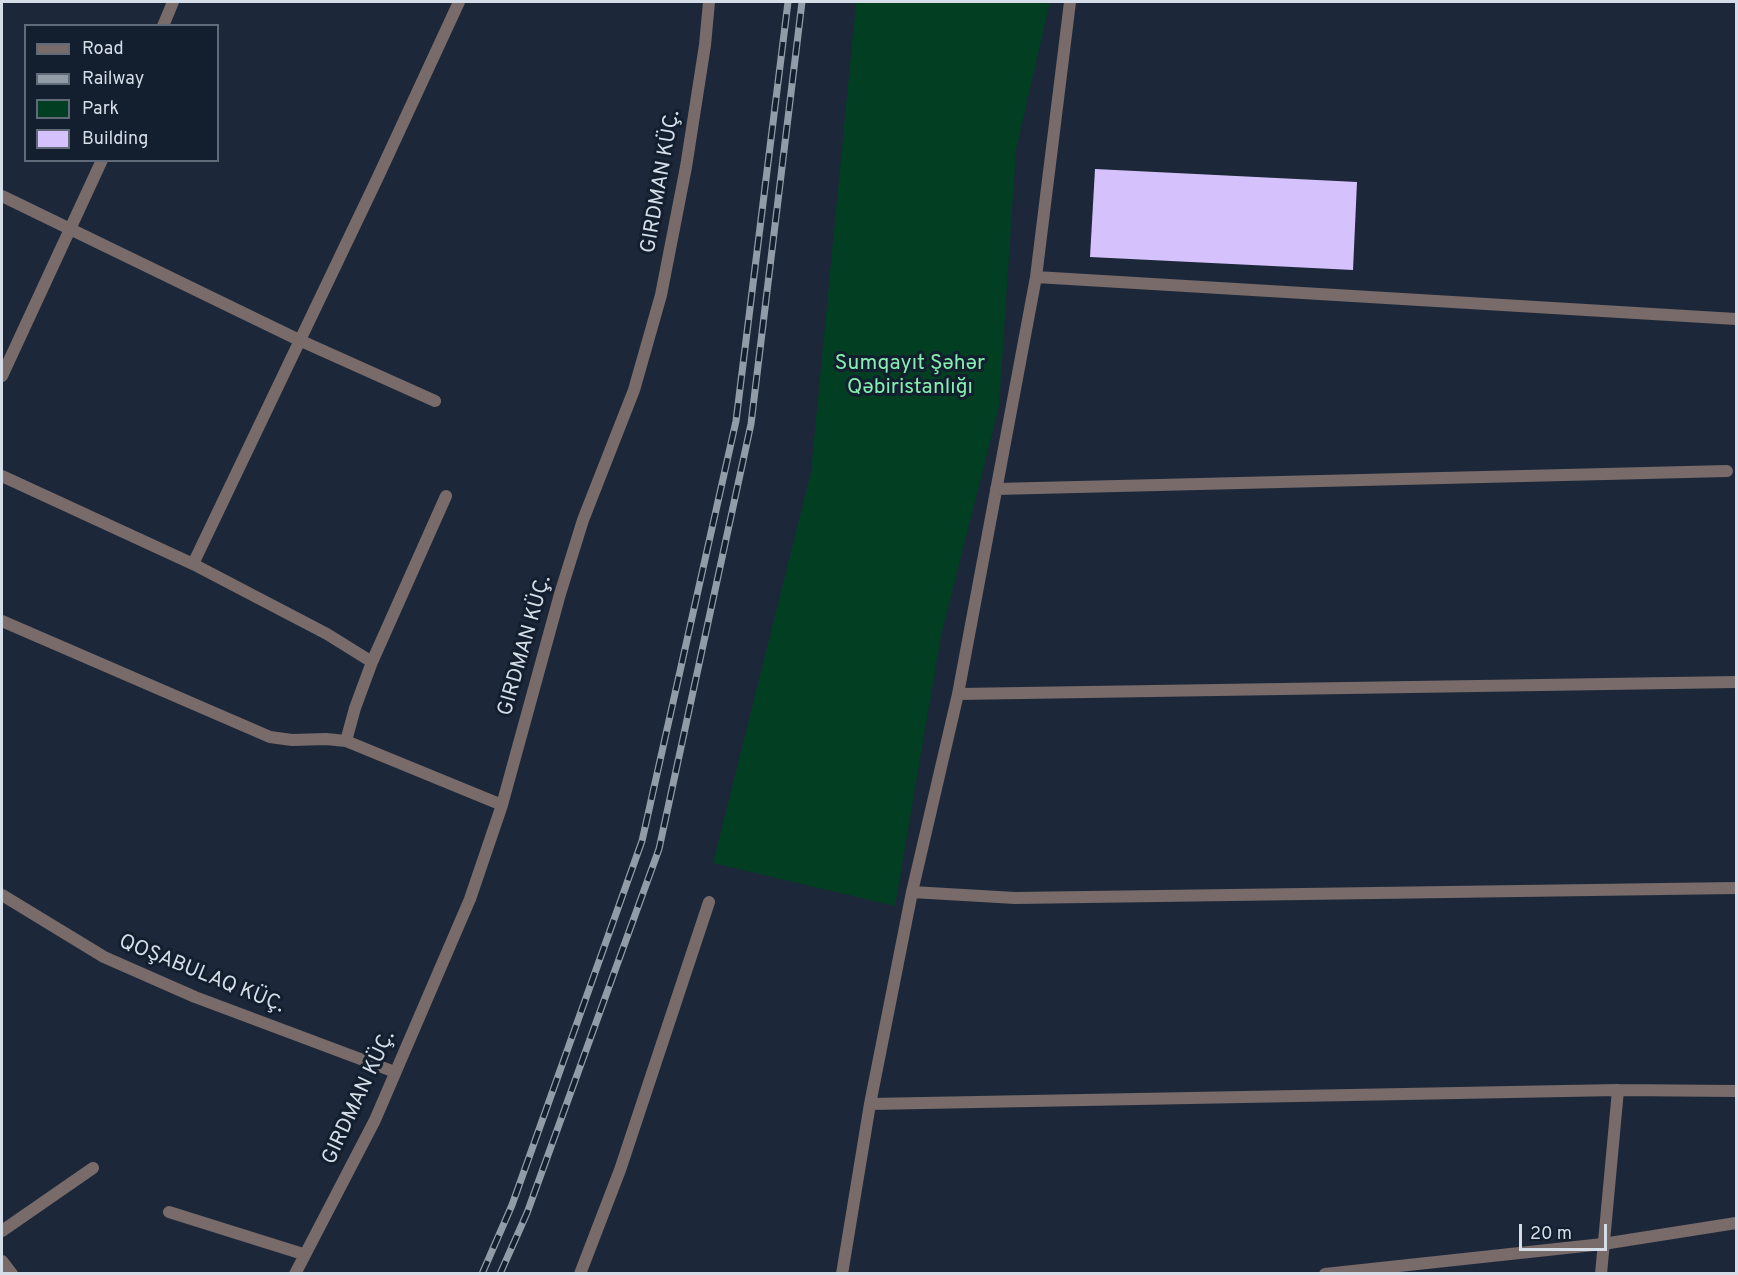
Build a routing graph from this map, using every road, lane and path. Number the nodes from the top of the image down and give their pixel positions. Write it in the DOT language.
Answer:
graph roads {
  1 [pos="173,2"];
  2 [pos="459,2"];
  3 [pos="709,2"];
  4 [pos="1070,2"];
  5 [pos="163,24"];
  6 [pos="101,162"];
  7 [pos="2,196"];
  8 [pos="71,229"];
  9 [pos="1036,276"];
  10 [pos="1737,319"];
  11 [pos="299,340"];
  12 [pos="2,376"];
  13 [pos="435,401"];
  14 [pos="1726,471"];
  15 [pos="2,476"];
  16 [pos="996,489"];
  17 [pos="446,496"];
  18 [pos="193,564"];
  19 [pos="2,621"];
  20 [pos="372,662"];
  21 [pos="1737,682"];
  22 [pos="958,694"];
  23 [pos="346,741"];
  24 [pos="502,805"];
  25 [pos="1737,888"];
  26 [pos="912,892"];
  27 [pos="2,895"];
  28 [pos="709,902"];
  29 [pos="395,1072"];
  30 [pos="1618,1090"];
  31 [pos="1737,1091"];
  32 [pos="870,1104"];
  33 [pos="93,1168"];
  34 [pos="169,1212"];
  35 [pos="1737,1223"];
  36 [pos="2,1231"];
  37 [pos="1603,1244"];
  38 [pos="303,1254"];
  39 [pos="2,1262"];
  40 [pos="12,1274"];
  41 [pos="295,1274"];
  42 [pos="580,1274"];
  43 [pos="842,1274"];
  44 [pos="1325,1274"];
  45 [pos="1601,1274"];
  1 -- 5 [label="street"];
  2 -- 11 [label="street"];
  3 -- 24 [label="street, GIRDMAN KÜÇ."];
  4 -- 9 [label="street"];
  6 -- 8 [label="street"];
  7 -- 8 [label="street"];
  8 -- 11 [label="street"];
  8 -- 12 [label="street"];
  9 -- 10 [label="street"];
  9 -- 16 [label="street"];
  11 -- 13 [label="street"];
  11 -- 18 [label="street"];
  14 -- 16 [label="street"];
  15 -- 18 [label="street"];
  16 -- 22 [label="street"];
  17 -- 20 [label="street"];
  18 -- 20 [label="street"];
  19 -- 23 [label="street"];
  20 -- 23 [label="street"];
  21 -- 22 [label="street"];
  22 -- 26 [label="street"];
  23 -- 24 [label="street"];
  24 -- 29 [label="street, GIRDMAN KÜÇ."];
  25 -- 26 [label="street"];
  26 -- 32 [label="street"];
  27 -- 29 [label="street, QOŞABULAQ KÜÇ."];
  28 -- 42 [label="street"];
  29 -- 38 [label="street, GIRDMAN KÜÇ."];
  30 -- 31 [label="street"];
  30 -- 32 [label="street"];
  30 -- 37 [label="street"];
  32 -- 43 [label="street"];
  33 -- 36 [label="street"];
  34 -- 38 [label="street"];
  35 -- 37 [label="street"];
  37 -- 44 [label="street"];
  37 -- 45 [label="street"];
  38 -- 41 [label="street, GIRDMAN KÜÇ."];
  39 -- 40 [label="street"];
}
